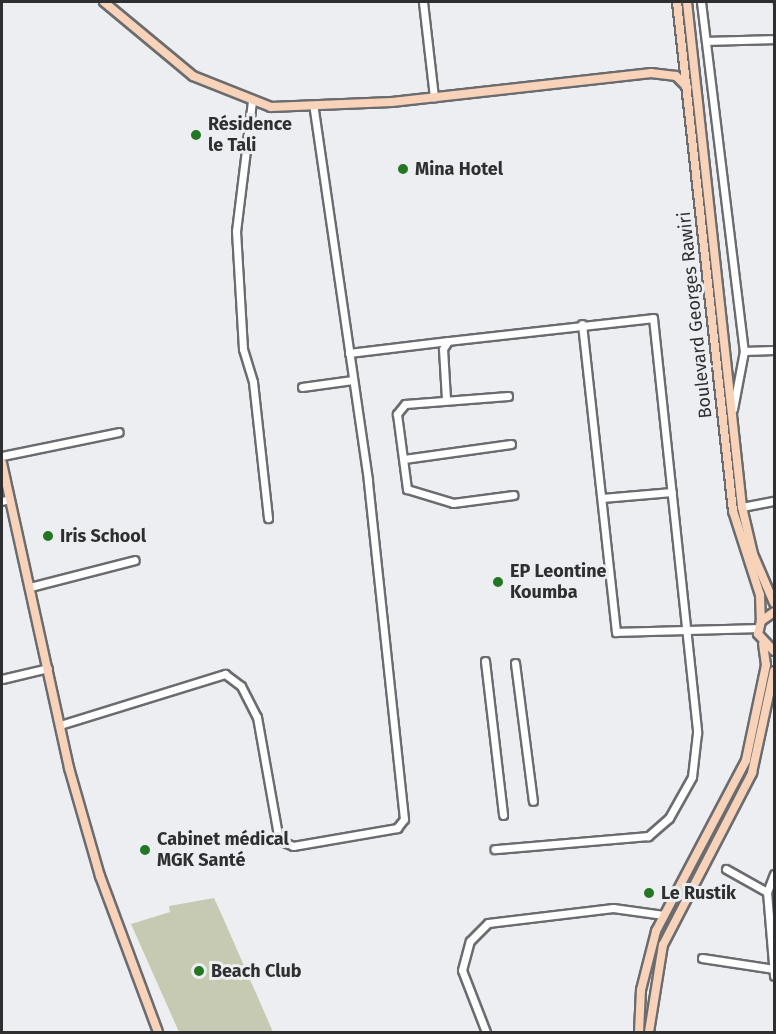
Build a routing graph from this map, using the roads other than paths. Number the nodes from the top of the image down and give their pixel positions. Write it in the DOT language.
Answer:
graph roads {
  1 [pos="104,2"];
  2 [pos="423,2"];
  3 [pos="677,2"];
  4 [pos="687,2"];
  5 [pos="701,2"];
  6 [pos="774,39"];
  7 [pos="708,41"];
  8 [pos="683,54"];
  9 [pos="664,73"];
  10 [pos="687,87"];
  11 [pos="434,97"];
  12 [pos="252,101"];
  13 [pos="314,108"];
  14 [pos="582,324"];
  15 [pos="448,341"];
  16 [pos="774,350"];
  17 [pos="744,351"];
  18 [pos="349,353"];
  19 [pos="353,380"];
  20 [pos="302,387"];
  21 [pos="508,396"];
  22 [pos="446,399"];
  23 [pos="732,418"];
  24 [pos="120,432"];
  25 [pos="511,444"];
  26 [pos="2,456"];
  27 [pos="404,459"];
  28 [pos="2,463"];
  29 [pos="672,492"];
  30 [pos="513,495"];
  31 [pos="602,498"];
  32 [pos="5,500"];
  33 [pos="774,501"];
  34 [pos="742,507"];
  35 [pos="268,518"];
  36 [pos="135,560"];
  37 [pos="30,587"];
  38 [pos="774,603"];
  39 [pos="774,612"];
  40 [pos="760,625"];
  41 [pos="684,626"];
  42 [pos="763,644"];
  43 [pos="774,651"];
  44 [pos="484,661"];
  45 [pos="515,663"];
  46 [pos="48,668"];
  47 [pos="774,671"];
  48 [pos="2,680"];
  49 [pos="60,725"];
  50 [pos="533,801"];
  51 [pos="503,815"];
  52 [pos="495,849"];
  53 [pos="726,869"];
  54 [pos="774,874"];
  55 [pos="767,892"];
  56 [pos="664,915"];
  57 [pos="702,958"];
  58 [pos="774,969"];
  59 [pos="774,976"];
  60 [pos="158,1032"];
  61 [pos="486,1032"];
  62 [pos="639,1032"];
  63 [pos="649,1032"];
  1 -- 12 [label="main road"];
  2 -- 11 [label="street"];
  3 -- 8 [label="main road, Boulevard Georges Rawiri"];
  4 -- 23 [label="main road, Boulevard Georges Rawiri"];
  5 -- 7 [label="street"];
  6 -- 7 [label="street"];
  7 -- 17 [label="street"];
  8 -- 9 [label="main road"];
  8 -- 10 [label="main road, Boulevard Georges Rawiri"];
  9 -- 10 [label="main road"];
  9 -- 11 [label="main road"];
  10 -- 40 [label="main road, Boulevard Georges Rawiri"];
  11 -- 13 [label="main road"];
  12 -- 13 [label="main road"];
  12 -- 35 [label="street"];
  13 -- 18 [label="street"];
  14 -- 15 [label="street"];
  14 -- 29 [label="street"];
  14 -- 31 [label="street"];
  15 -- 18 [label="street"];
  15 -- 22 [label="street"];
  16 -- 17 [label="street"];
  17 -- 23 [label="street"];
  18 -- 19 [label="street"];
  19 -- 20 [label="street"];
  19 -- 49 [label="street"];
  21 -- 22 [label="street"];
  22 -- 27 [label="street"];
  23 -- 34 [label="main road, Boulevard Georges Rawiri"];
  24 -- 26 [label="street"];
  25 -- 27 [label="street"];
  27 -- 30 [label="street"];
  28 -- 32 [label="main road"];
  29 -- 31 [label="street"];
  29 -- 41 [label="street"];
  31 -- 41 [label="street"];
  32 -- 37 [label="main road"];
  33 -- 34 [label="street"];
  34 -- 38 [label="main road, Boulevard Georges Rawiri"];
  36 -- 37 [label="street"];
  37 -- 46 [label="main road"];
  39 -- 40 [label="main road"];
  40 -- 41 [label="street"];
  40 -- 42 [label="main road, Boulevard Georges Rawiri"];
  41 -- 52 [label="street"];
  42 -- 43 [label="main road"];
  42 -- 56 [label="main road"];
  44 -- 51 [label="street"];
  45 -- 50 [label="street"];
  46 -- 48 [label="street"];
  46 -- 49 [label="main road"];
  47 -- 63 [label="main road"];
  49 -- 60 [label="main road"];
  53 -- 55 [label="street"];
  54 -- 55 [label="street"];
  55 -- 58 [label="street"];
  56 -- 61 [label="street"];
  56 -- 62 [label="main road"];
  57 -- 58 [label="street"];
  58 -- 59 [label="street"];
}
